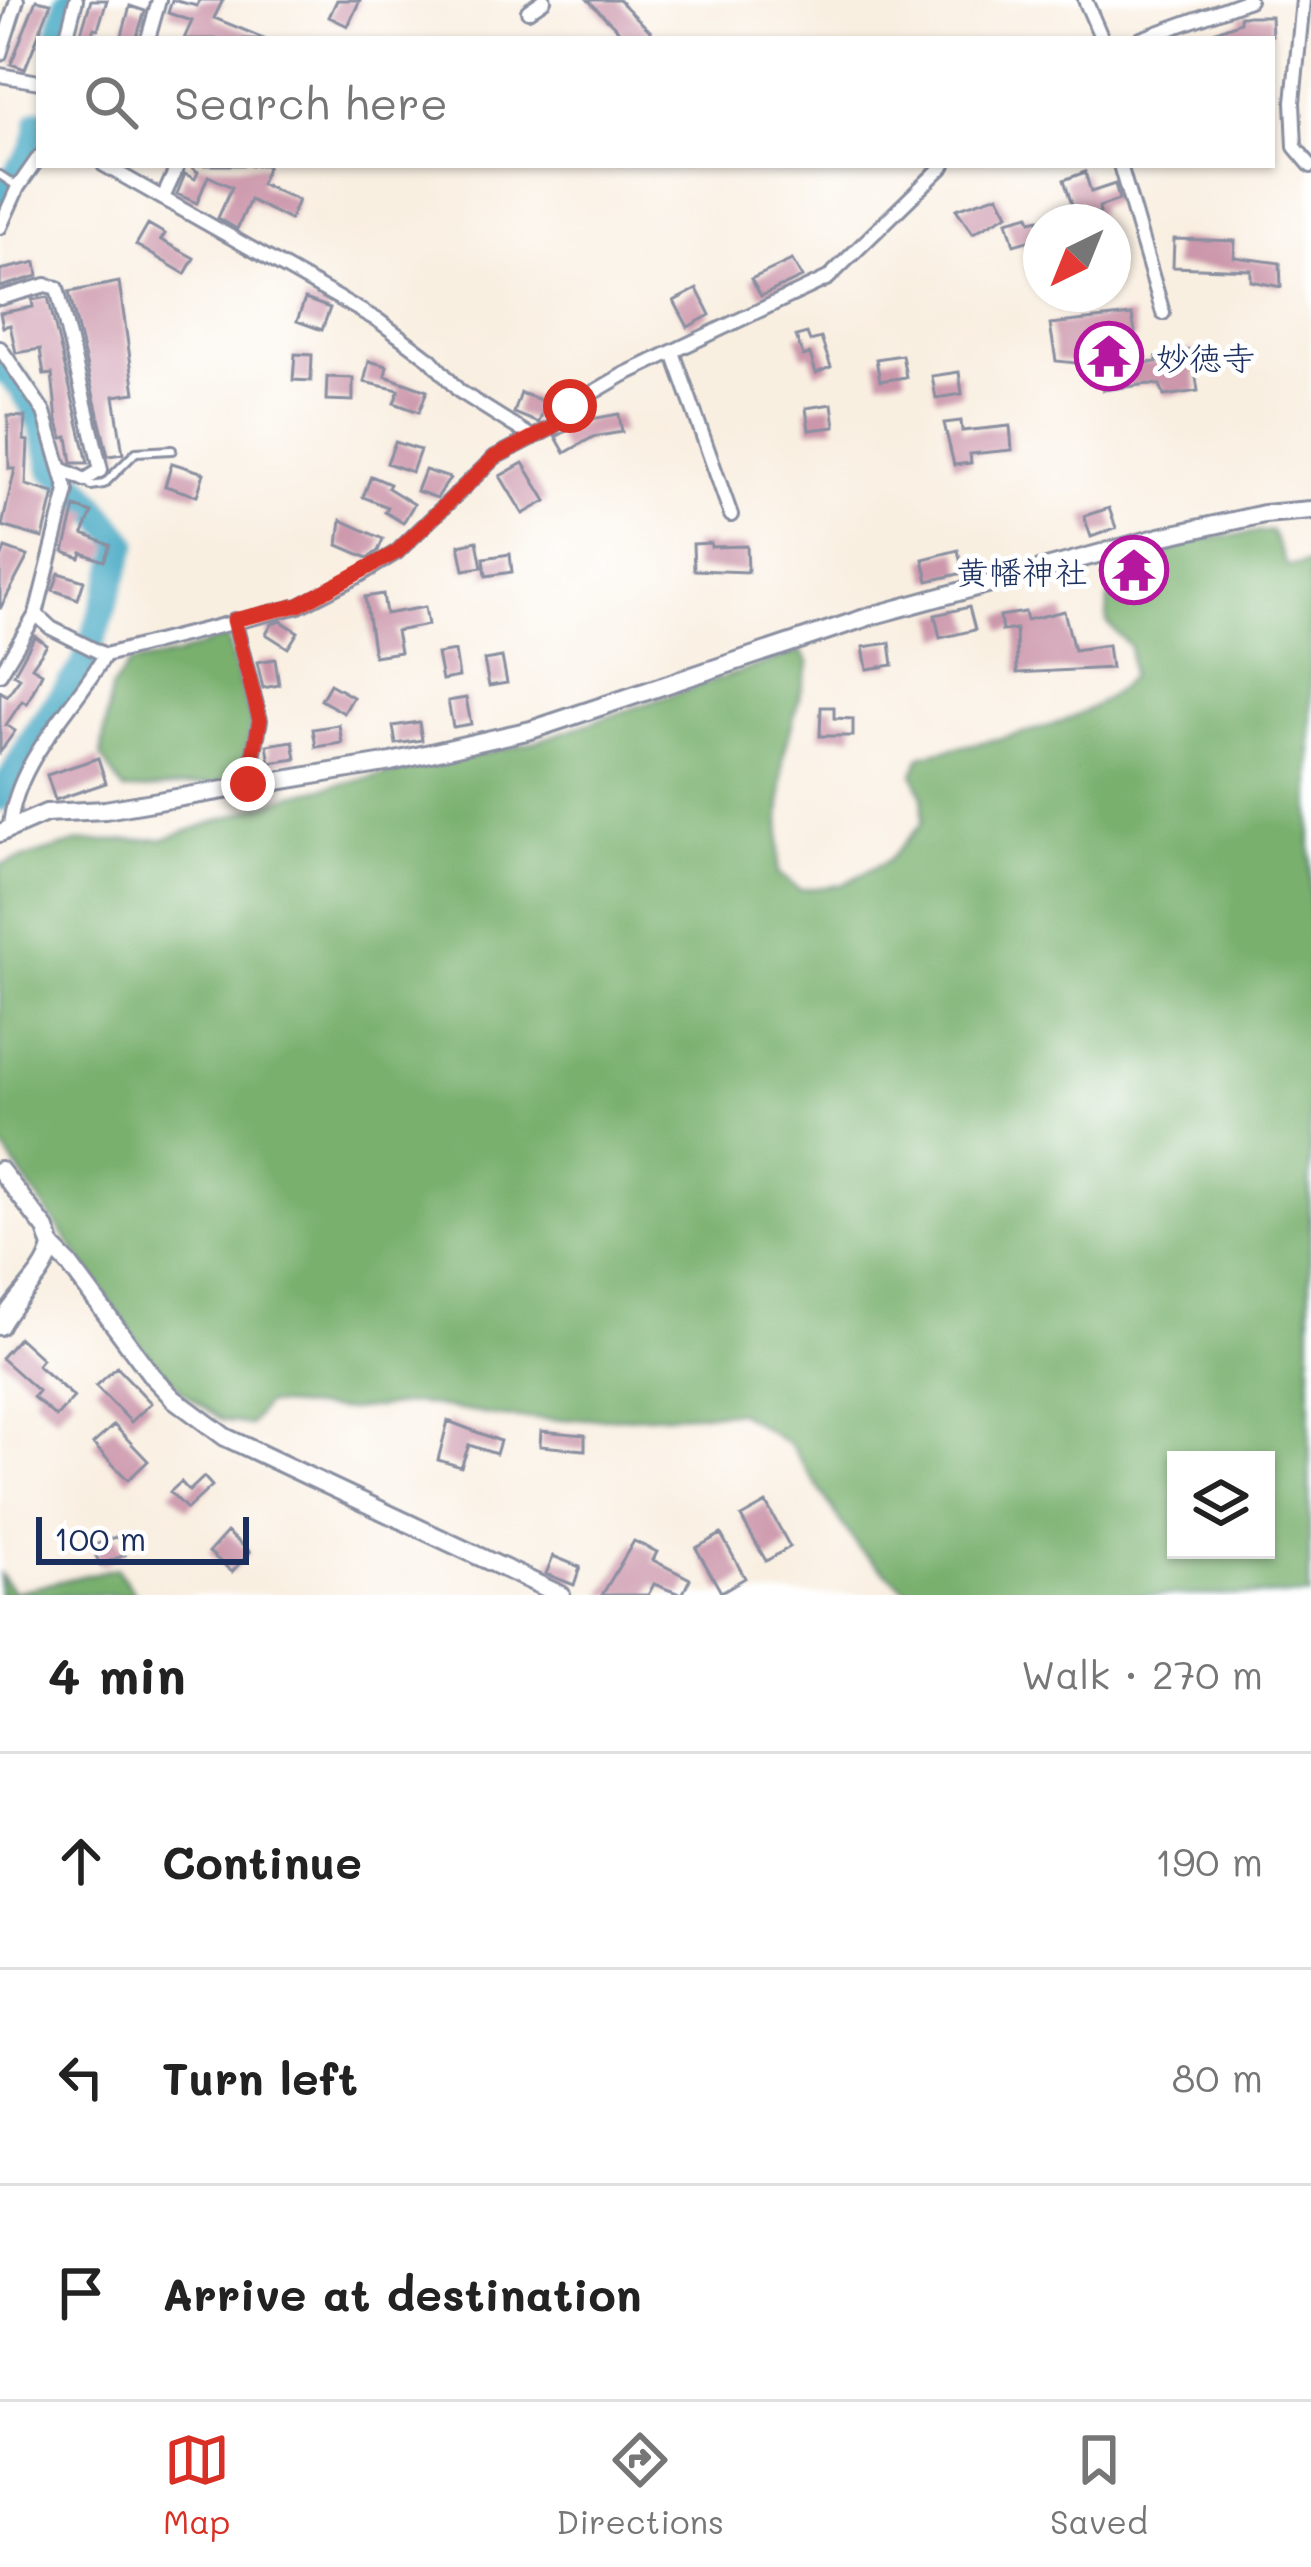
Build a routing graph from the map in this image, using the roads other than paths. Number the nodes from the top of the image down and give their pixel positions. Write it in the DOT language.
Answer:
graph roads {
  1 [pos="17,0"];
  2 [pos="76,0"];
  3 [pos="159,0"];
  4 [pos="544,0"];
  5 [pos="1085,0"];
  6 [pos="1250,0"];
  7 [pos="1303,0"];
  8 [pos="528,10"];
  9 [pos="67,36"];
  10 [pos="149,36"];
  11 [pos="1101,36"];
  12 [pos="1149,36"];
  13 [pos="0,54"];
  14 [pos="0,75"];
  15 [pos="36,81"];
  16 [pos="36,161"];
  17 [pos="1311,166"];
  18 [pos="109,168"];
  19 [pos="177,168"];
  20 [pos="941,168"];
  21 [pos="1121,168"];
  22 [pos="0,175"];
  23 [pos="18,187"];
  24 [pos="163,198"];
  25 [pos="0,227"];
  26 [pos="0,298"];
  27 [pos="1163,313"];
  28 [pos="1,351"];
  29 [pos="673,352"];
  30 [pos="532,437"];
  31 [pos="172,450"];
  32 [pos="61,469"];
  33 [pos="86,480"];
  34 [pos="1311,510"];
  35 [pos="731,515"];
  36 [pos="35,614"];
  37 [pos="234,620"];
  38 [pos="105,655"];
  39 [pos="0,674"];
  40 [pos="248,784"];
  41 [pos="5,829"];
  42 [pos="0,1170"];
  43 [pos="52,1247"];
  44 [pos="0,1326"];
  45 [pos="561,1595"];
  1 -- 13 [label="street"];
  2 -- 9 [label="street"];
  3 -- 10 [label="street"];
  4 -- 8 [label="street"];
  5 -- 11 [label="street"];
  6 -- 12 [label="street"];
  7 -- 17 [label="street"];
  14 -- 15 [label="street"];
  16 -- 23 [label="street"];
  18 -- 24 [label="street"];
  19 -- 24 [label="street"];
  20 -- 29 [label="street"];
  21 -- 27 [label="street"];
  22 -- 23 [label="lane"];
  23 -- 25 [label="street"];
  24 -- 30 [label="street"];
  26 -- 33 [label="street"];
  28 -- 32 [label="street"];
  29 -- 30 [label="street"];
  29 -- 35 [label="street"];
  30 -- 37 [label="street"];
  31 -- 33 [label="lane"];
  32 -- 33 [label="street"];
  32 -- 36 [label="street"];
  34 -- 40 [label="street"];
  36 -- 38 [label="street"];
  36 -- 39 [label="street"];
  37 -- 38 [label="street"];
  37 -- 40 [label="street"];
  38 -- 41 [label="street"];
  40 -- 41 [label="street"];
  42 -- 43 [label="street"];
  43 -- 44 [label="street"];
  43 -- 45 [label="street"];
}
